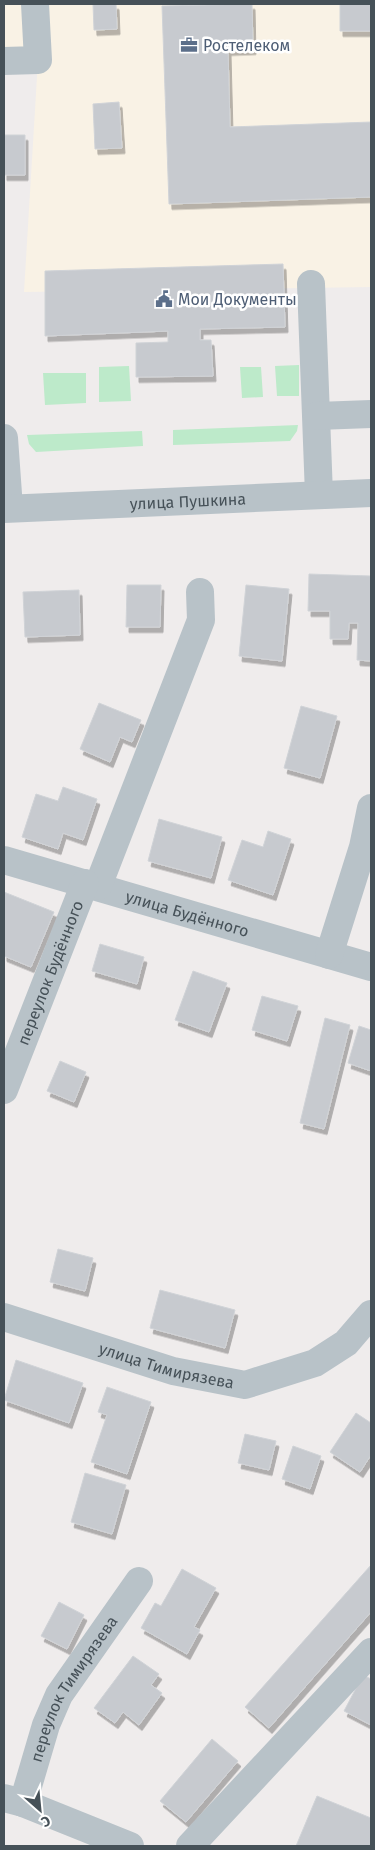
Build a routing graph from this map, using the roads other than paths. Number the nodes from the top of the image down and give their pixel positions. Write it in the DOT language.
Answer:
graph roads {
  1 [pos="35,4"];
  2 [pos="4,61"];
  3 [pos="311,284"];
  4 [pos="371,414"];
  5 [pos="317,416"];
  6 [pos="4,438"];
  7 [pos="371,493"];
  8 [pos="319,495"];
  9 [pos="6,508"];
  10 [pos="200,592"];
  11 [pos="371,808"];
  12 [pos="4,860"];
  13 [pos="92,885"];
  14 [pos="329,954"];
  15 [pos="371,967"];
  16 [pos="4,1090"];
  17 [pos="371,1314"];
  18 [pos="4,1317"];
  19 [pos="139,1581"];
  20 [pos="371,1652"];
  21 [pos="13,1801"];
  22 [pos="130,1846"];
  23 [pos="190,1846"];
  1 -- 2 [label="street"];
  3 -- 5 [label="street"];
  4 -- 5 [label="street"];
  5 -- 8 [label="street"];
  6 -- 9 [label="street"];
  7 -- 8 [label="street, улица Пушкина"];
  8 -- 9 [label="street, улица Пушкина"];
  10 -- 13 [label="street, переулок Будённого"];
  11 -- 14 [label="street"];
  12 -- 13 [label="street, улица Будённого"];
  13 -- 14 [label="street, улица Будённого"];
  13 -- 16 [label="street, переулок Будённого"];
  14 -- 15 [label="street, улица Будённого"];
  17 -- 18 [label="street, улица Тимирязева"];
  19 -- 21 [label="street, переулок Тимирязева"];
  20 -- 23 [label="street"];
  21 -- 22 [label="street"];
}
